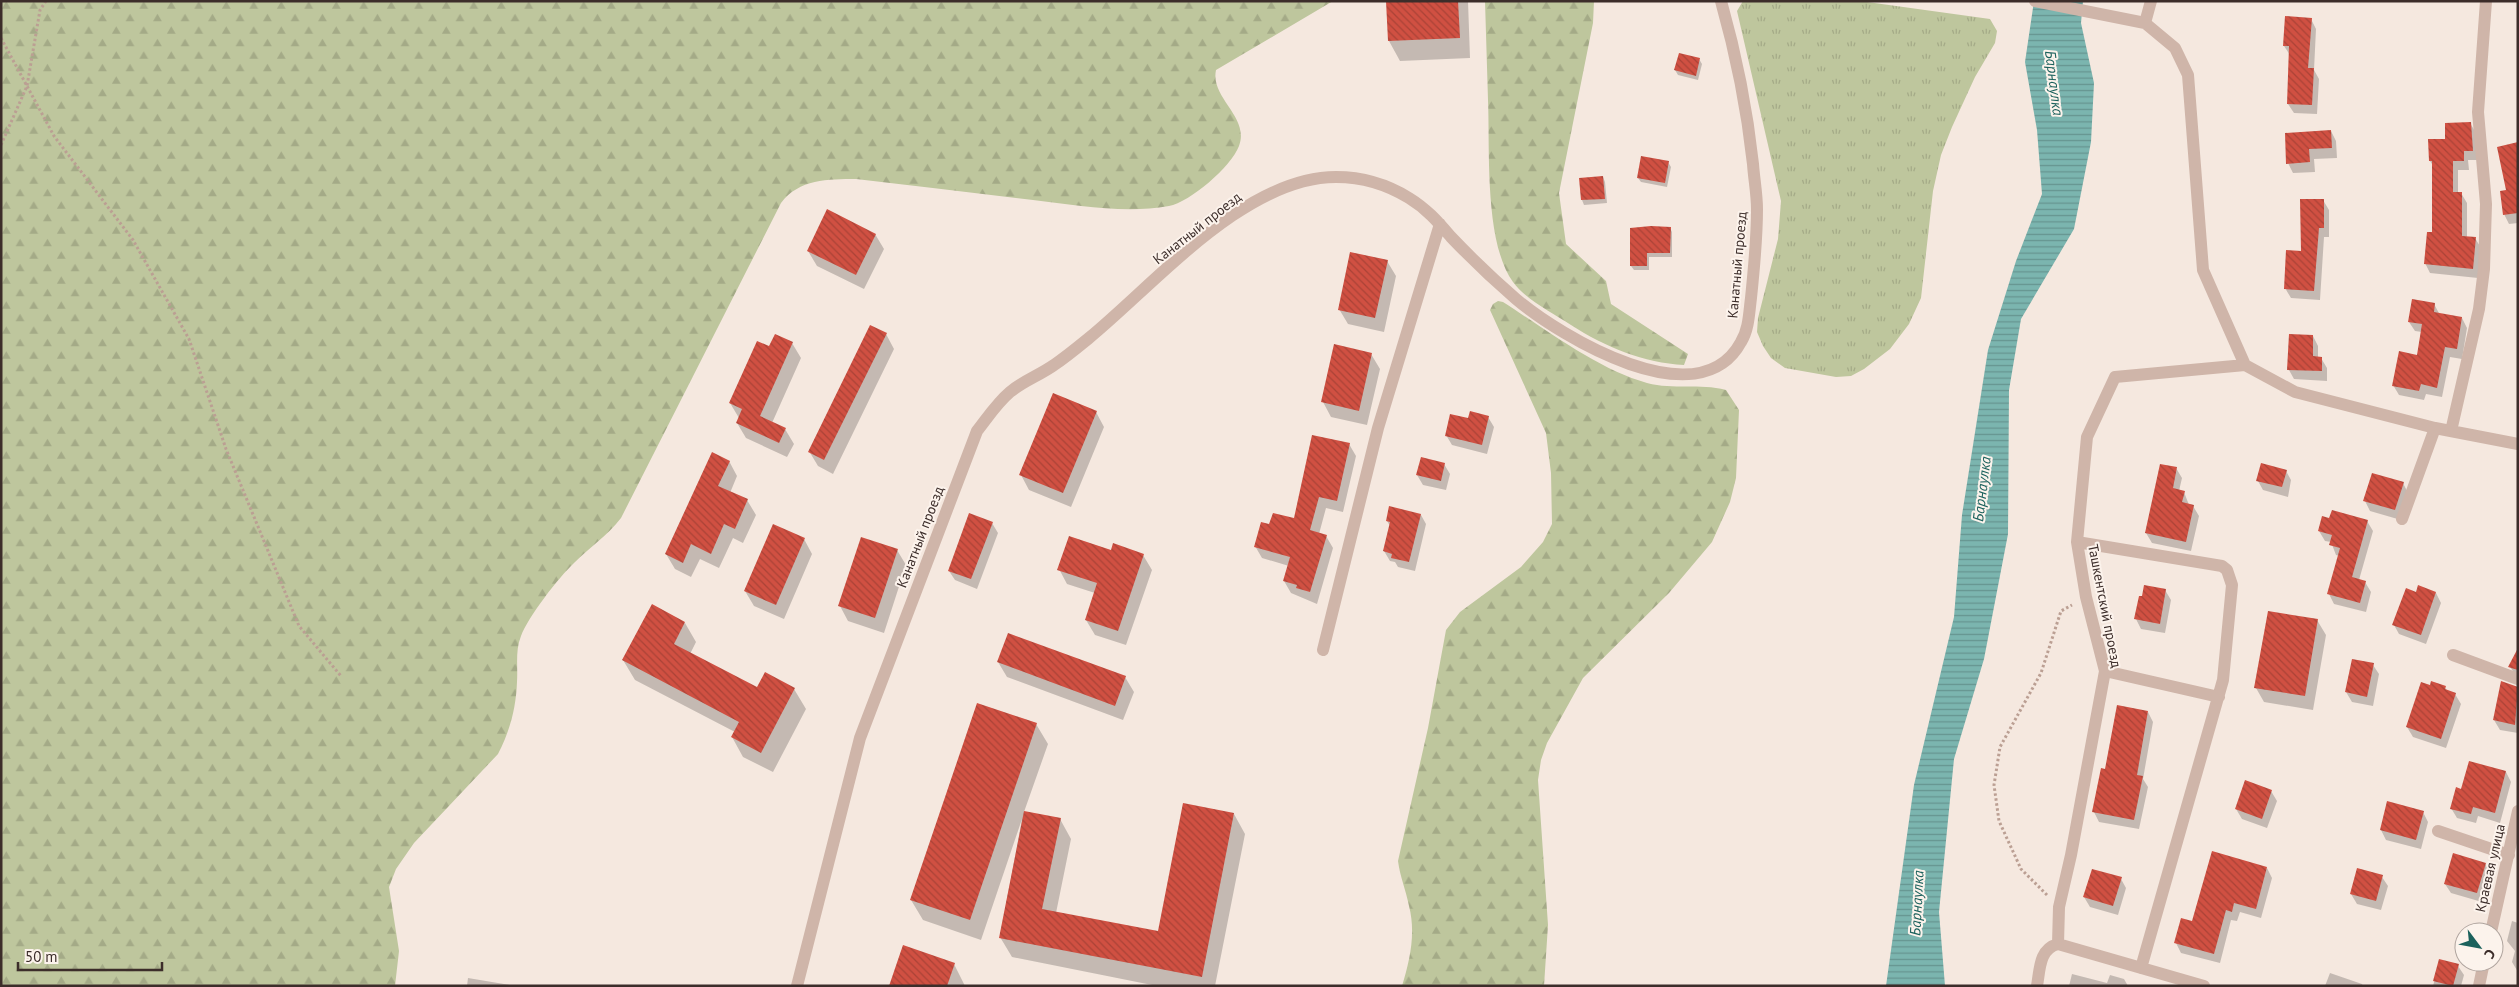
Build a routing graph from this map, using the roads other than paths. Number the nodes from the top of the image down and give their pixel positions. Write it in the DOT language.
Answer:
graph roads {
  1 [pos="1721,1"];
  2 [pos="2035,1"];
  3 [pos="2151,1"];
  4 [pos="2486,1"];
  5 [pos="2145,23"];
  6 [pos="1440,224"];
  7 [pos="2245,365"];
  8 [pos="2435,428"];
  9 [pos="2451,431"];
  10 [pos="2518,444"];
  11 [pos="2402,519"];
  12 [pos="2077,542"];
  13 [pos="1323,650"];
  14 [pos="2453,655"];
  15 [pos="2105,671"];
  16 [pos="2518,679"];
  17 [pos="2219,697"];
  18 [pos="2518,811"];
  19 [pos="2438,831"];
  20 [pos="2508,855"];
  21 [pos="2493,922"];
  22 [pos="2058,944"];
  23 [pos="2141,968"];
  24 [pos="2482,972"];
  25 [pos="797,986"];
  26 [pos="2037,986"];
  27 [pos="2204,986"];
  28 [pos="2479,986"];
  1 -- 6 [label="street, Канатный проезд"];
  2 -- 5 [label="street"];
  3 -- 5 [label="street"];
  4 -- 9 [label="street"];
  5 -- 7 [label="street"];
  6 -- 13 [label="street"];
  6 -- 25 [label="street, Канатный проезд"];
  7 -- 8 [label="street"];
  7 -- 12 [label="street, Ташкентский проезд"];
  8 -- 9 [label="street"];
  8 -- 11 [label="street"];
  9 -- 10 [label="street"];
  12 -- 15 [label="street, Ташкентский проезд"];
  12 -- 17 [label="street"];
  14 -- 16 [label="street"];
  15 -- 17 [label="street"];
  15 -- 22 [label="street, Ташкентский проезд"];
  17 -- 23 [label="street"];
  18 -- 20 [label="street, Краевая улица"];
  19 -- 20 [label="street"];
  20 -- 21 [label="street, Краевая улица"];
  22 -- 23 [label="street"];
  22 -- 26 [label="street"];
  23 -- 27 [label="street"];
  24 -- 28 [label="street"];
}
